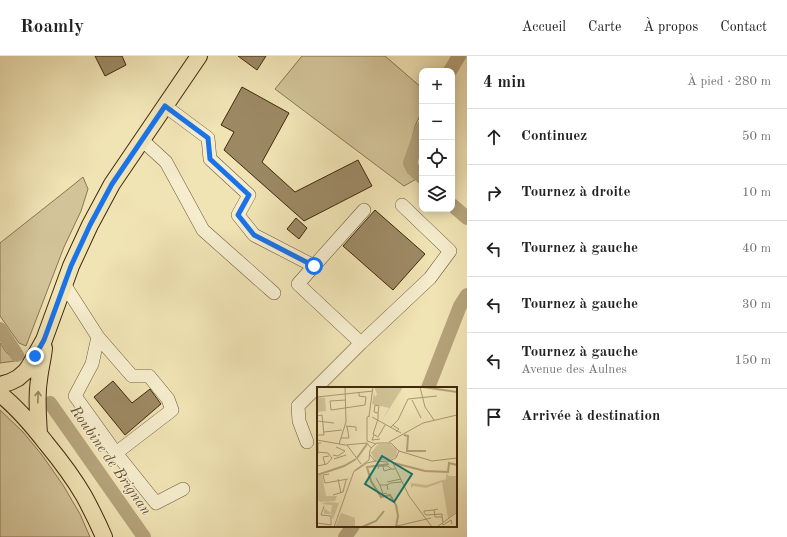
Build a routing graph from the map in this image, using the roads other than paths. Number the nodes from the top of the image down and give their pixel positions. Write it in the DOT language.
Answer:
graph roads {
  1 [pos="199,56"];
  2 [pos="165,106"];
  3 [pos="142,140"];
  4 [pos="402,205"];
  5 [pos="364,210"];
  6 [pos="314,266"];
  7 [pos="64,284"];
  8 [pos="274,293"];
  9 [pos="98,337"];
  10 [pos="44,340"];
  11 [pos="361,343"];
  12 [pos="0,385"];
  13 [pos="0,394"];
  14 [pos="39,434"];
  15 [pos="307,442"];
  16 [pos="116,453"];
  17 [pos="183,489"];
  18 [pos="104,537"];
  1 -- 2 [label="main road"];
  2 -- 3 [label="main road"];
  2 -- 6 [label="lane"];
  3 -- 7 [label="main road"];
  3 -- 8 [label="lane"];
  4 -- 11 [label="lane"];
  5 -- 6 [label="lane"];
  6 -- 11 [label="lane"];
  7 -- 9 [label="lane"];
  7 -- 10 [label="main road"];
  9 -- 16 [label="lane"];
  9 -- 16 [label="lane"];
  10 -- 12 [label="main road"];
  14 -- 10 [label="main road, one-way"];
  11 -- 15 [label="lane"];
  13 -- 14 [label="main road"];
  14 -- 18 [label="main road"];
  16 -- 17 [label="lane"];
}
